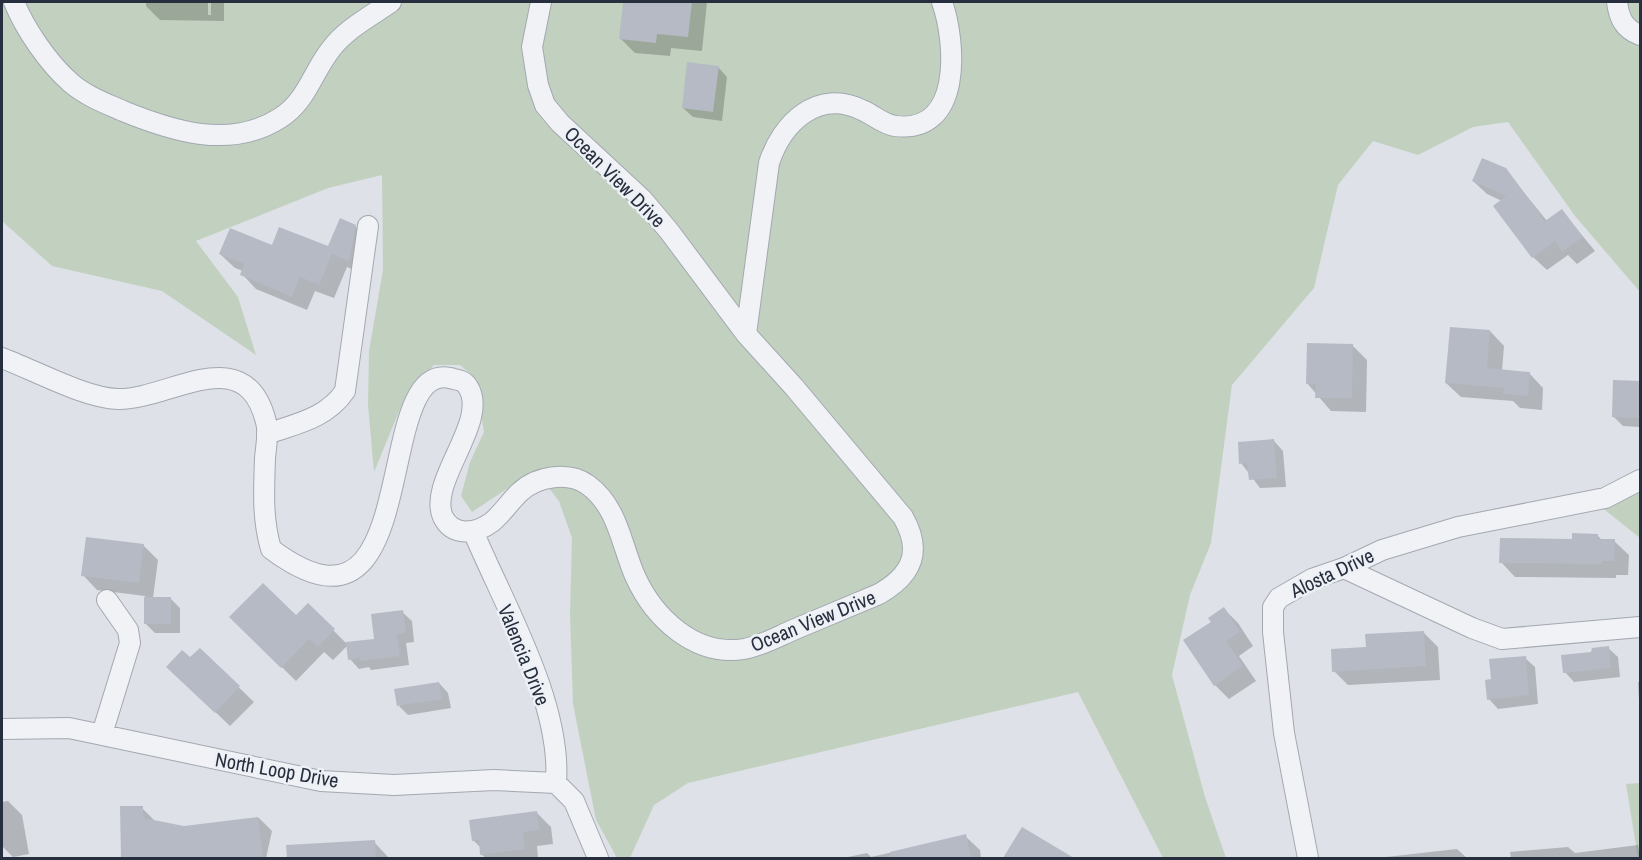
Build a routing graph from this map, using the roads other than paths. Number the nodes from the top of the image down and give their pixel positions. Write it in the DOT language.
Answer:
graph roads {
  1 [pos="14,2"];
  2 [pos="391,2"];
  3 [pos="541,2"];
  4 [pos="942,2"];
  5 [pos="1617,2"];
  6 [pos="1641,35"];
  7 [pos="368,226"];
  8 [pos="746,334"];
  9 [pos="2,358"];
  10 [pos="267,434"];
  11 [pos="1641,480"];
  12 [pos="473,531"];
  13 [pos="1344,568"];
  14 [pos="107,600"];
  15 [pos="1641,627"];
  16 [pos="2,729"];
  17 [pos="102,734"];
  18 [pos="556,783"];
  19 [pos="598,858"];
  20 [pos="1308,858"];
  1 -- 2 [label="street"];
  3 -- 8 [label="street, Ocean View Drive"];
  4 -- 8 [label="street"];
  5 -- 6 [label="street"];
  7 -- 10 [label="street"];
  8 -- 12 [label="street, Ocean View Drive"];
  9 -- 10 [label="street"];
  10 -- 12 [label="street"];
  11 -- 13 [label="street, Alosta Drive"];
  12 -- 18 [label="street, Valencia Drive"];
  13 -- 15 [label="street"];
  13 -- 20 [label="street, Alosta Drive"];
  14 -- 17 [label="street"];
  16 -- 17 [label="street, North Loop Drive"];
  17 -- 18 [label="street, North Loop Drive"];
  18 -- 19 [label="street"];
}
